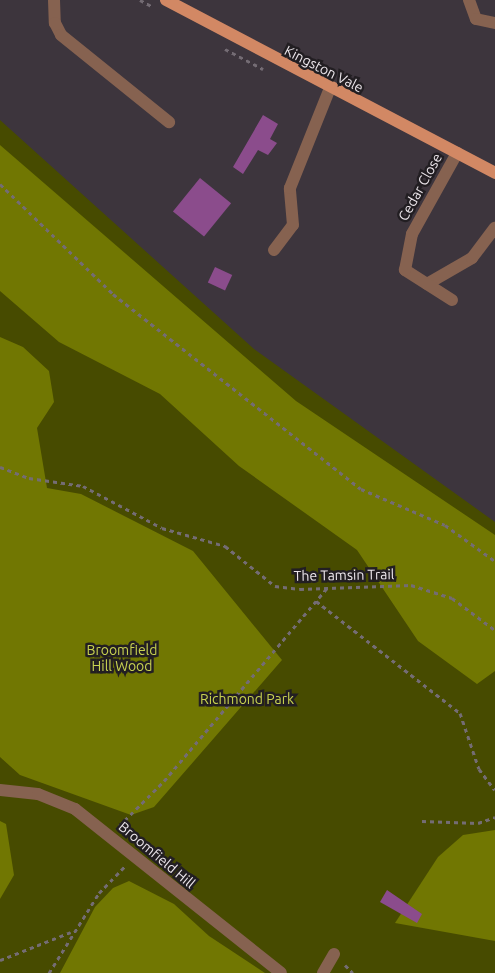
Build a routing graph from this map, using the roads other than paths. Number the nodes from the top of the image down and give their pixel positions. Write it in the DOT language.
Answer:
graph roads {
  1 [pos="54,0"];
  2 [pos="166,0"];
  3 [pos="469,0"];
  4 [pos="495,23"];
  5 [pos="330,88"];
  6 [pos="169,122"];
  7 [pos="456,154"];
  8 [pos="495,173"];
  9 [pos="495,228"];
  10 [pos="274,250"];
  11 [pos="427,284"];
  12 [pos="452,300"];
  13 [pos="0,790"];
  14 [pos="334,954"];
  15 [pos="281,973"];
  16 [pos="323,973"];
  1 -- 6 [label="street"];
  2 -- 5 [label="main road, Kingston Vale"];
  3 -- 4 [label="street"];
  5 -- 7 [label="main road, Kingston Vale"];
  5 -- 10 [label="street"];
  7 -- 8 [label="main road, Kingston Vale"];
  7 -- 11 [label="street, Cedar Close"];
  9 -- 11 [label="street"];
  11 -- 12 [label="street, Cedar Close"];
  13 -- 15 [label="street, Broomfield Hill"];
  14 -- 16 [label="street"];
}
